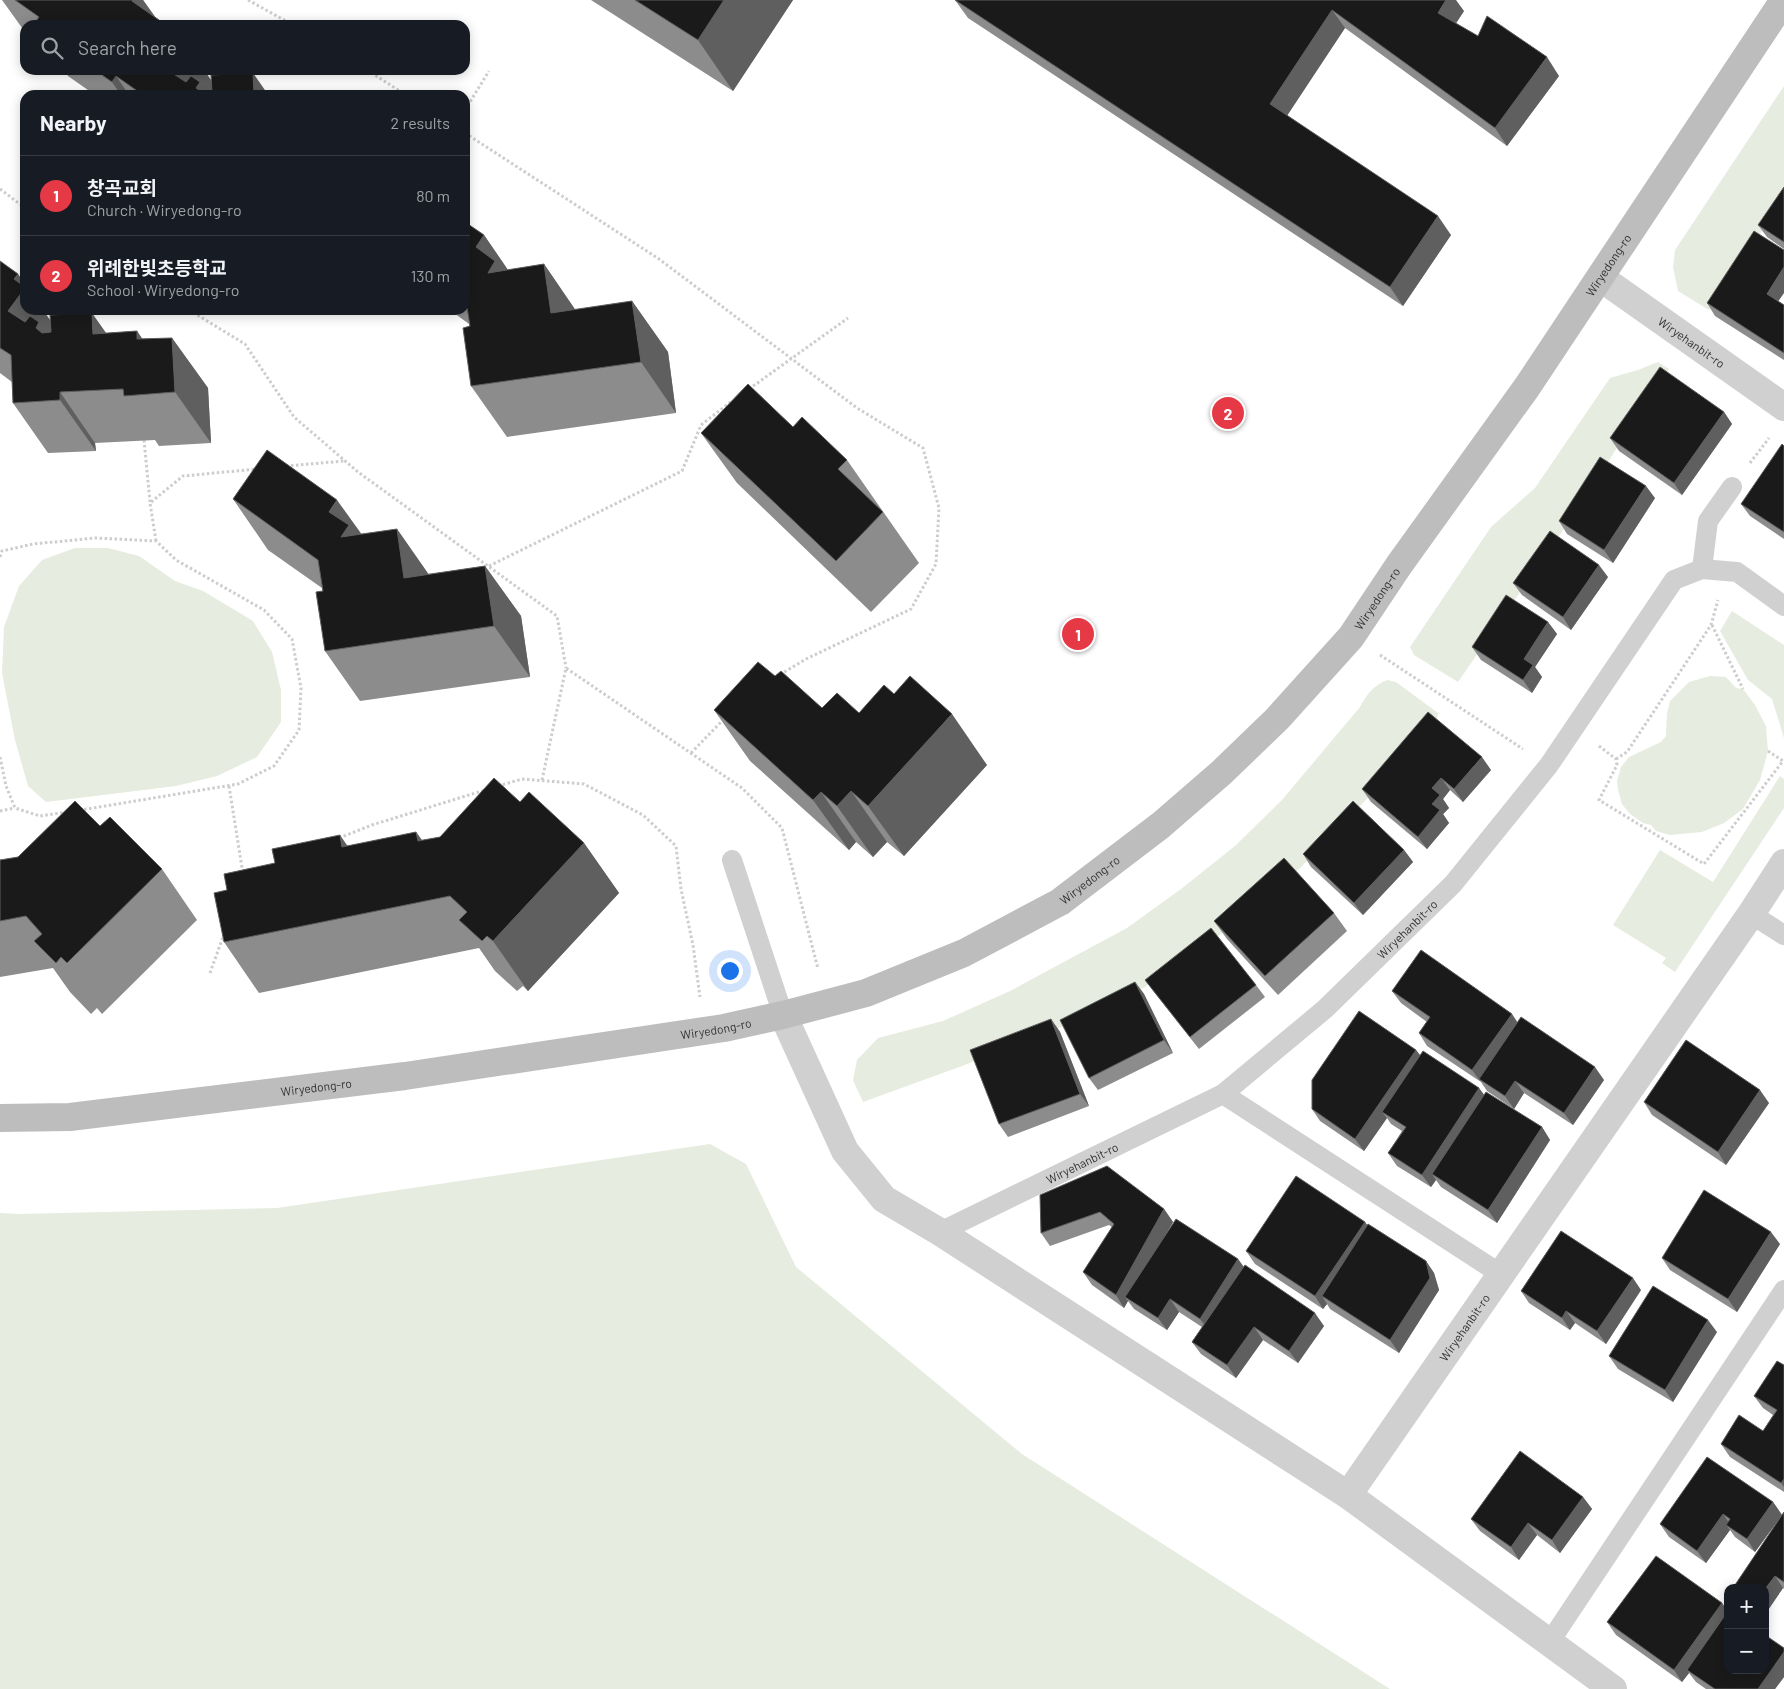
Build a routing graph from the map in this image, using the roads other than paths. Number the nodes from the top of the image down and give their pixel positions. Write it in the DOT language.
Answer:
graph roads {
  1 [pos="1784,0"];
  2 [pos="1601,278"];
  3 [pos="1784,407"];
  4 [pos="1732,487"];
  5 [pos="1702,569"];
  6 [pos="1784,606"];
  7 [pos="732,860"];
  8 [pos="1784,863"];
  9 [pos="1751,914"];
  10 [pos="1784,935"];
  11 [pos="783,1014"];
  12 [pos="1223,1094"];
  13 [pos="0,1118"];
  14 [pos="940,1232"];
  15 [pos="1502,1275"];
  16 [pos="1784,1290"];
  17 [pos="1348,1494"];
  18 [pos="1549,1643"];
  19 [pos="1613,1689"];
  1 -- 2 [label="street, Wiryedong-ro"];
  2 -- 3 [label="street, Wiryehanbit-ro"];
  2 -- 11 [label="street, Wiryedong-ro"];
  4 -- 5 [label="lane"];
  5 -- 6 [label="lane, Wiryehanbit-ro"];
  5 -- 12 [label="lane, Wiryehanbit-ro"];
  7 -- 11 [label="lane"];
  8 -- 9 [label="street, Wiryehanbit-ro"];
  9 -- 10 [label="lane"];
  9 -- 15 [label="street, Wiryehanbit-ro"];
  11 -- 13 [label="street, Wiryedong-ro"];
  11 -- 14 [label="street"];
  12 -- 14 [label="lane, Wiryehanbit-ro"];
  12 -- 15 [label="lane"];
  14 -- 17 [label="street"];
  15 -- 17 [label="street, Wiryehanbit-ro"];
  16 -- 18 [label="lane"];
  17 -- 18 [label="street"];
  18 -- 19 [label="street"];
}
